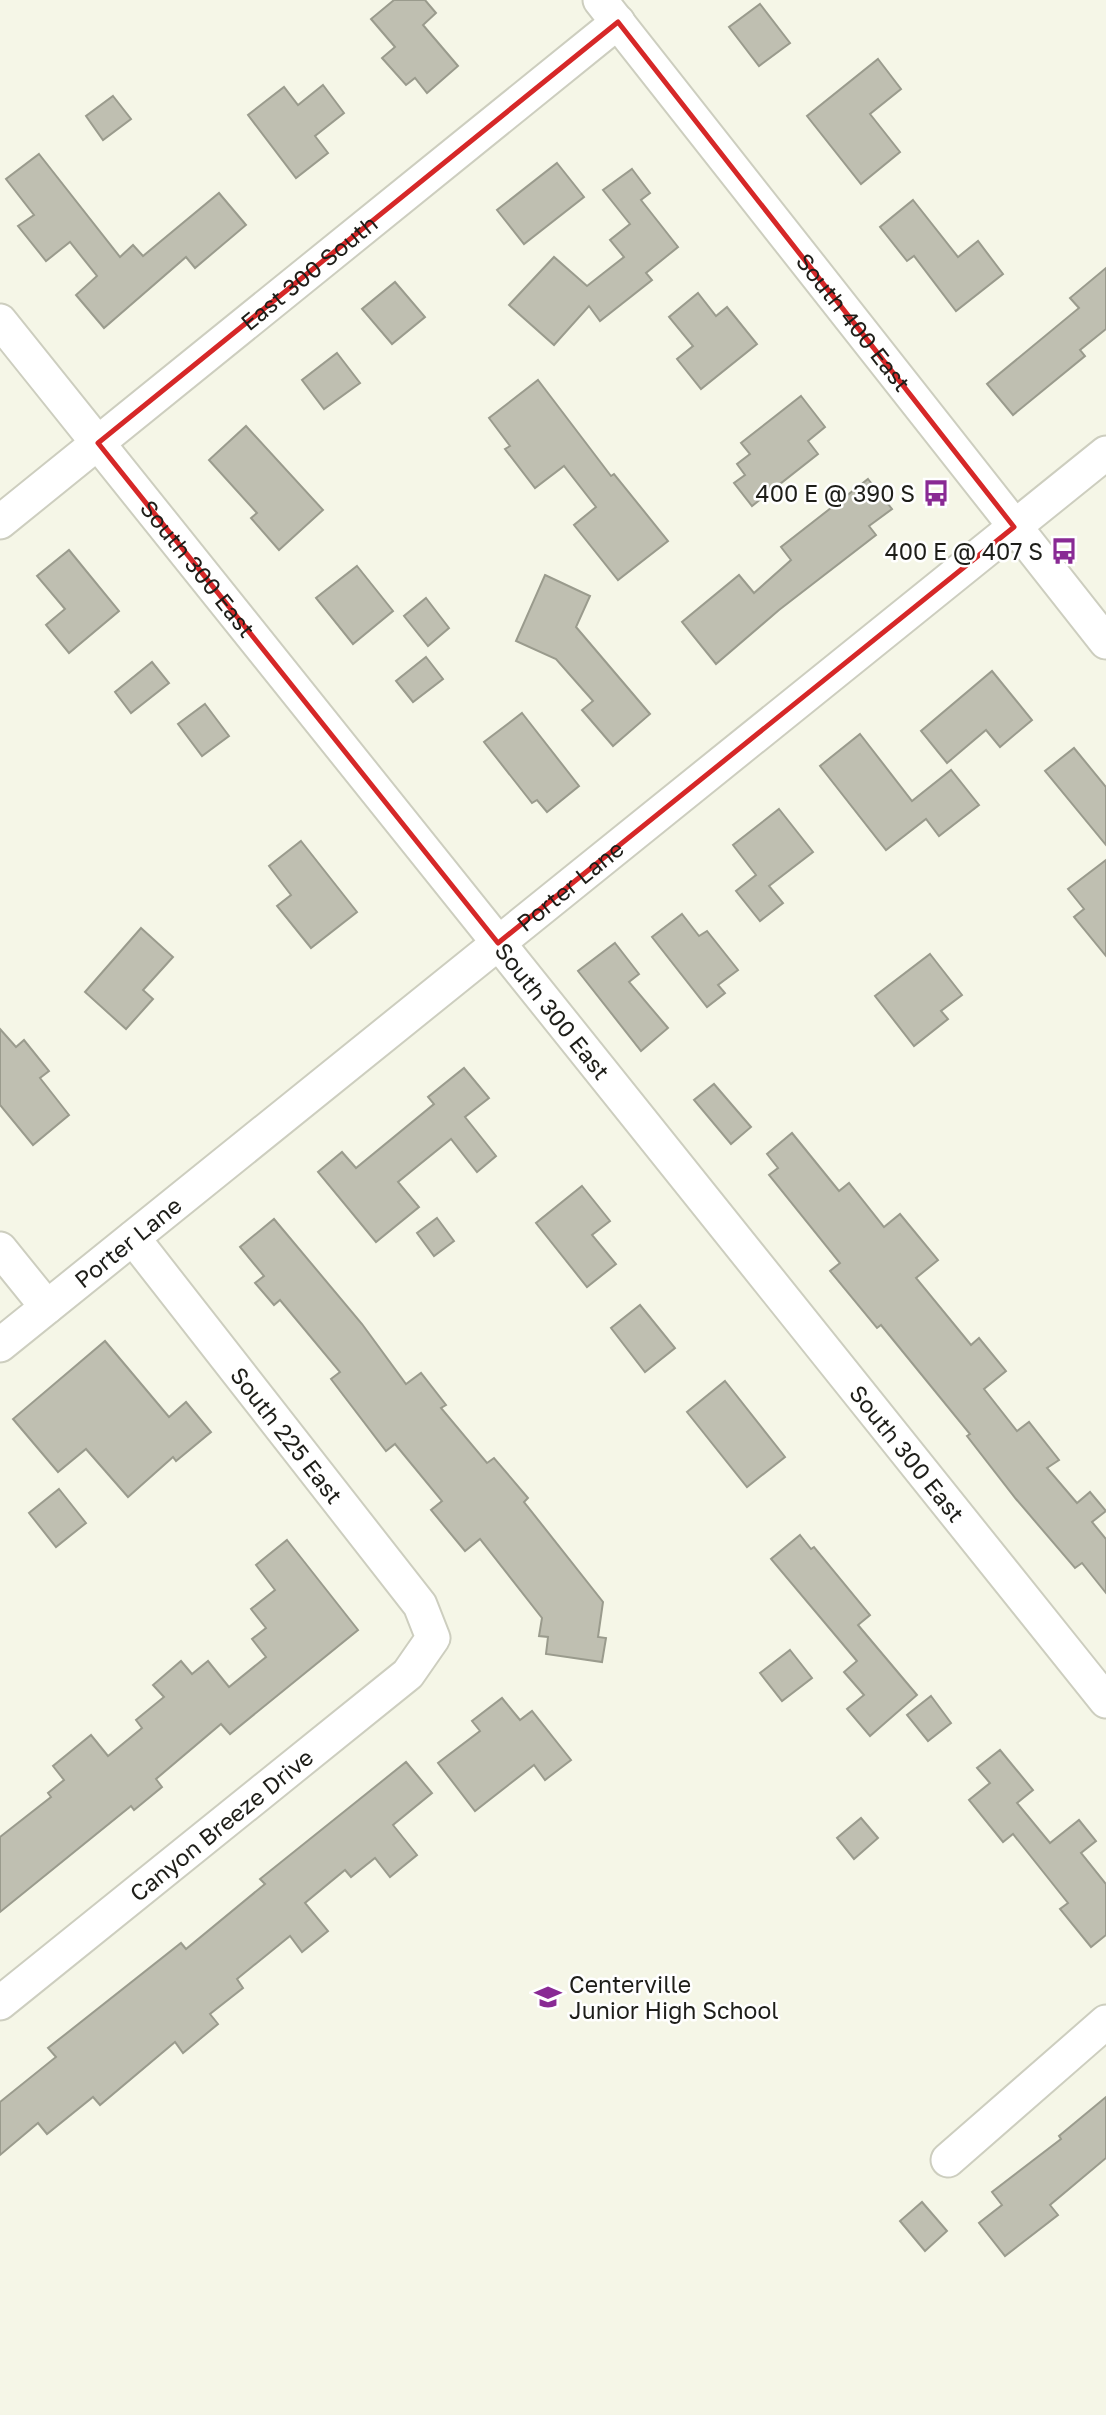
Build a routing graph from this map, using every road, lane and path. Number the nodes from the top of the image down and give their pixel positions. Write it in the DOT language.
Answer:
graph roads {
  1 [pos="609,11"];
  2 [pos="0,321"];
  3 [pos="98,443"];
  4 [pos="1106,453"];
  5 [pos="0,522"];
  6 [pos="1014,527"];
  7 [pos="1106,642"];
  8 [pos="498,943"];
  9 [pos="133,1238"];
  10 [pos="0,1249"];
  11 [pos="47,1307"];
  12 [pos="0,1345"];
  13 [pos="433,1638"];
  14 [pos="1106,1701"];
  15 [pos="0,2003"];
  16 [pos="1106,2022"];
  17 [pos="948,2160"];
  1 -- 3 [label="street, East 300 South"];
  1 -- 6 [label="street, South 400 East"];
  2 -- 3 [label="street, South 300 East"];
  3 -- 5 [label="street, East 300 South"];
  3 -- 8 [label="street, South 300 East"];
  4 -- 6 [label="street, Porter Lane"];
  6 -- 7 [label="street, South 400 East"];
  6 -- 8 [label="street, Porter Lane"];
  8 -- 9 [label="street, Porter Lane"];
  8 -- 14 [label="street, South 300 East"];
  9 -- 11 [label="street, Porter Lane"];
  9 -- 13 [label="street, South 225 East"];
  10 -- 11 [label="street"];
  11 -- 12 [label="street, Porter Lane"];
  13 -- 15 [label="street, Canyon Breeze Drive"];
  16 -- 17 [label="street"];
}
